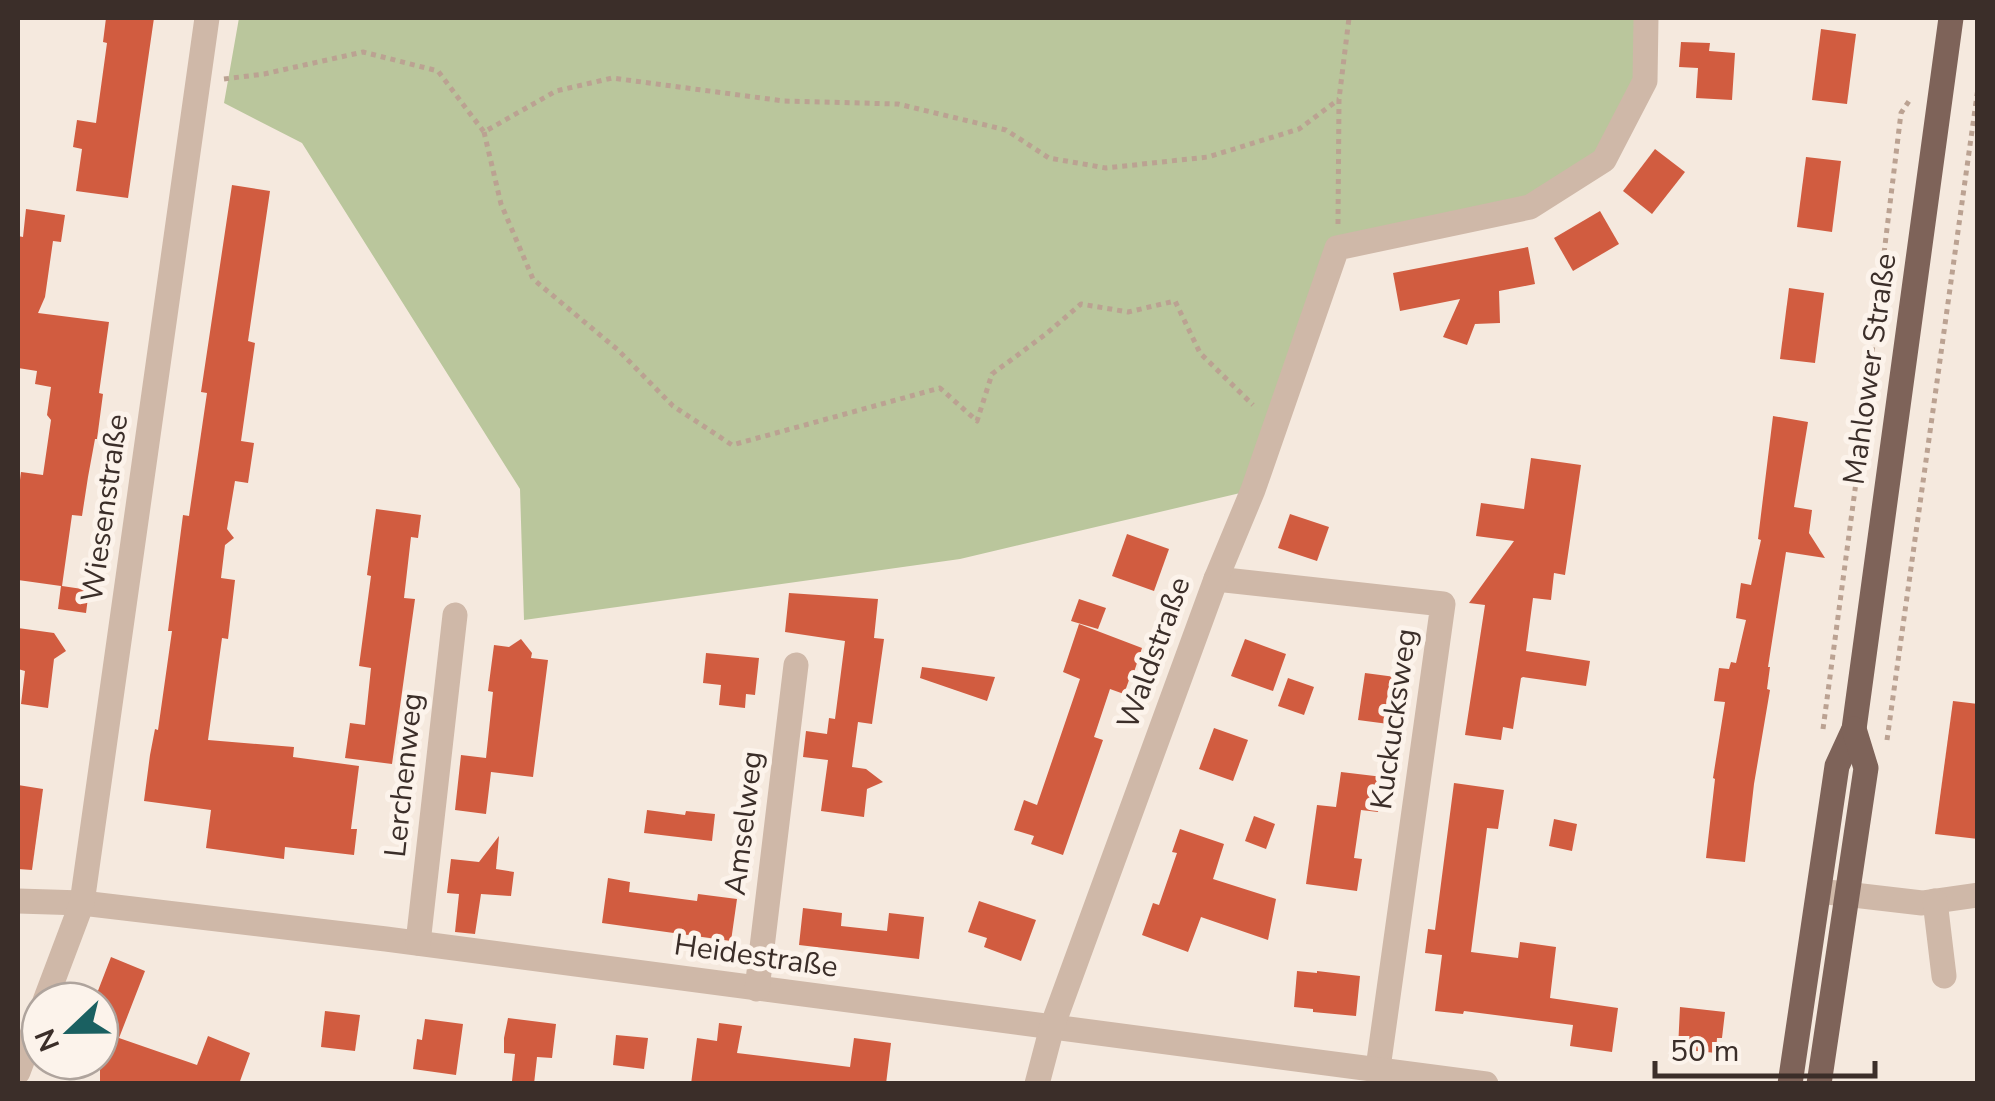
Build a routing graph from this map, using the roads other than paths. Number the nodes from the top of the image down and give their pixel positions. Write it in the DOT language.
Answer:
graph roads {
  1 [pos="206,18"];
  2 [pos="1646,18"];
  3 [pos="1951,18"];
  4 [pos="1216,579"];
  5 [pos="454,615"];
  6 [pos="796,665"];
  7 [pos="1854,730"];
  8 [pos="1819,891"];
  9 [pos="1978,895"];
  10 [pos="1847,896"];
  11 [pos="18,901"];
  12 [pos="1935,901"];
  13 [pos="82,903"];
  14 [pos="418,943"];
  15 [pos="1944,976"];
  16 [pos="53,981"];
  17 [pos="757,989"];
  18 [pos="1052,1027"];
  19 [pos="1378,1068"];
  20 [pos="1306,1072"];
  21 [pos="1037,1084"];
  22 [pos="1486,1084"];
  23 [pos="1790,1084"];
  24 [pos="1819,1084"];
  1 -- 13 [label="street, Wiesenstraße"];
  2 -- 4 [label="street, Waldstraße"];
  3 -- 7 [label="main road, Mahlower Straße"];
  4 -- 18 [label="street, Waldstraße"];
  4 -- 19 [label="street, Kuckucksweg"];
  5 -- 14 [label="street, Lerchenweg"];
  6 -- 17 [label="street, Amselweg"];
  7 -- 8 [label="main road, Mahlower Straße"];
  7 -- 10 [label="main road, Mahlower Straße"];
  8 -- 10 [label="street"];
  8 -- 23 [label="main road, Mahlower Straße"];
  9 -- 12 [label="street"];
  10 -- 12 [label="street"];
  10 -- 24 [label="main road, Mahlower Straße"];
  11 -- 13 [label="street, Heidestraße"];
  12 -- 15 [label="street"];
  13 -- 14 [label="street, Heidestraße"];
  13 -- 16 [label="street, Wiesenstraße"];
  14 -- 17 [label="street, Heidestraße"];
  17 -- 18 [label="street, Heidestraße"];
  18 -- 20 [label="street, Heidestraße"];
  18 -- 21 [label="street, Waldstraße"];
  19 -- 20 [label="street, Heidestraße"];
  19 -- 22 [label="street, Heidestraße"];
}
